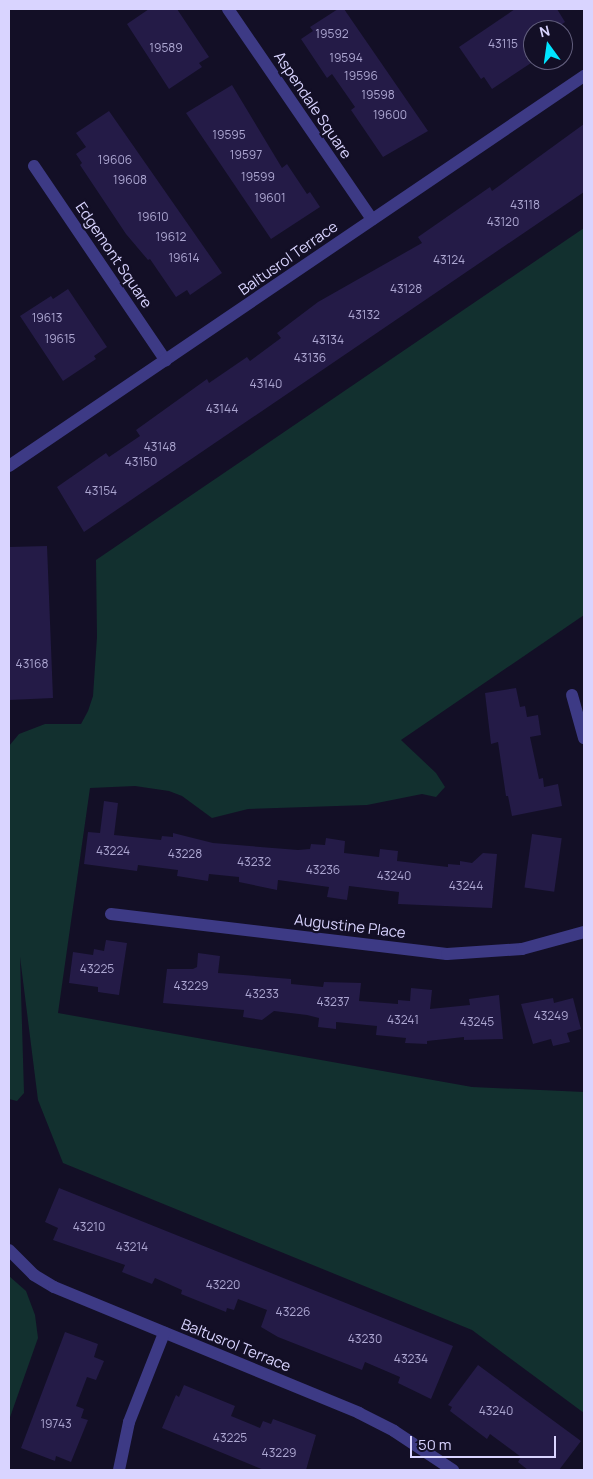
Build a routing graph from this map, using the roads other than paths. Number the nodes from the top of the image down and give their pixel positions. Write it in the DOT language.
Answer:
graph roads {
  1 [pos="228,9"];
  2 [pos="584,76"];
  3 [pos="34,166"];
  4 [pos="372,219"];
  5 [pos="166,361"];
  6 [pos="9,466"];
  7 [pos="572,694"];
  8 [pos="584,738"];
  9 [pos="111,914"];
  10 [pos="584,932"];
  11 [pos="9,1250"];
  12 [pos="164,1333"];
  13 [pos="118,1470"];
  14 [pos="453,1470"];
  1 -- 4 [label="street, Aspendale Square"];
  2 -- 4 [label="street, Baltusrol Terrace"];
  3 -- 5 [label="street, Edgemont Square"];
  4 -- 5 [label="street, Baltusrol Terrace"];
  5 -- 6 [label="street, Baltusrol Terrace"];
  7 -- 8 [label="street"];
  9 -- 10 [label="street, Augustine Place"];
  11 -- 12 [label="street, Baltusrol Terrace"];
  12 -- 13 [label="street"];
  12 -- 14 [label="street, Baltusrol Terrace"];
}
